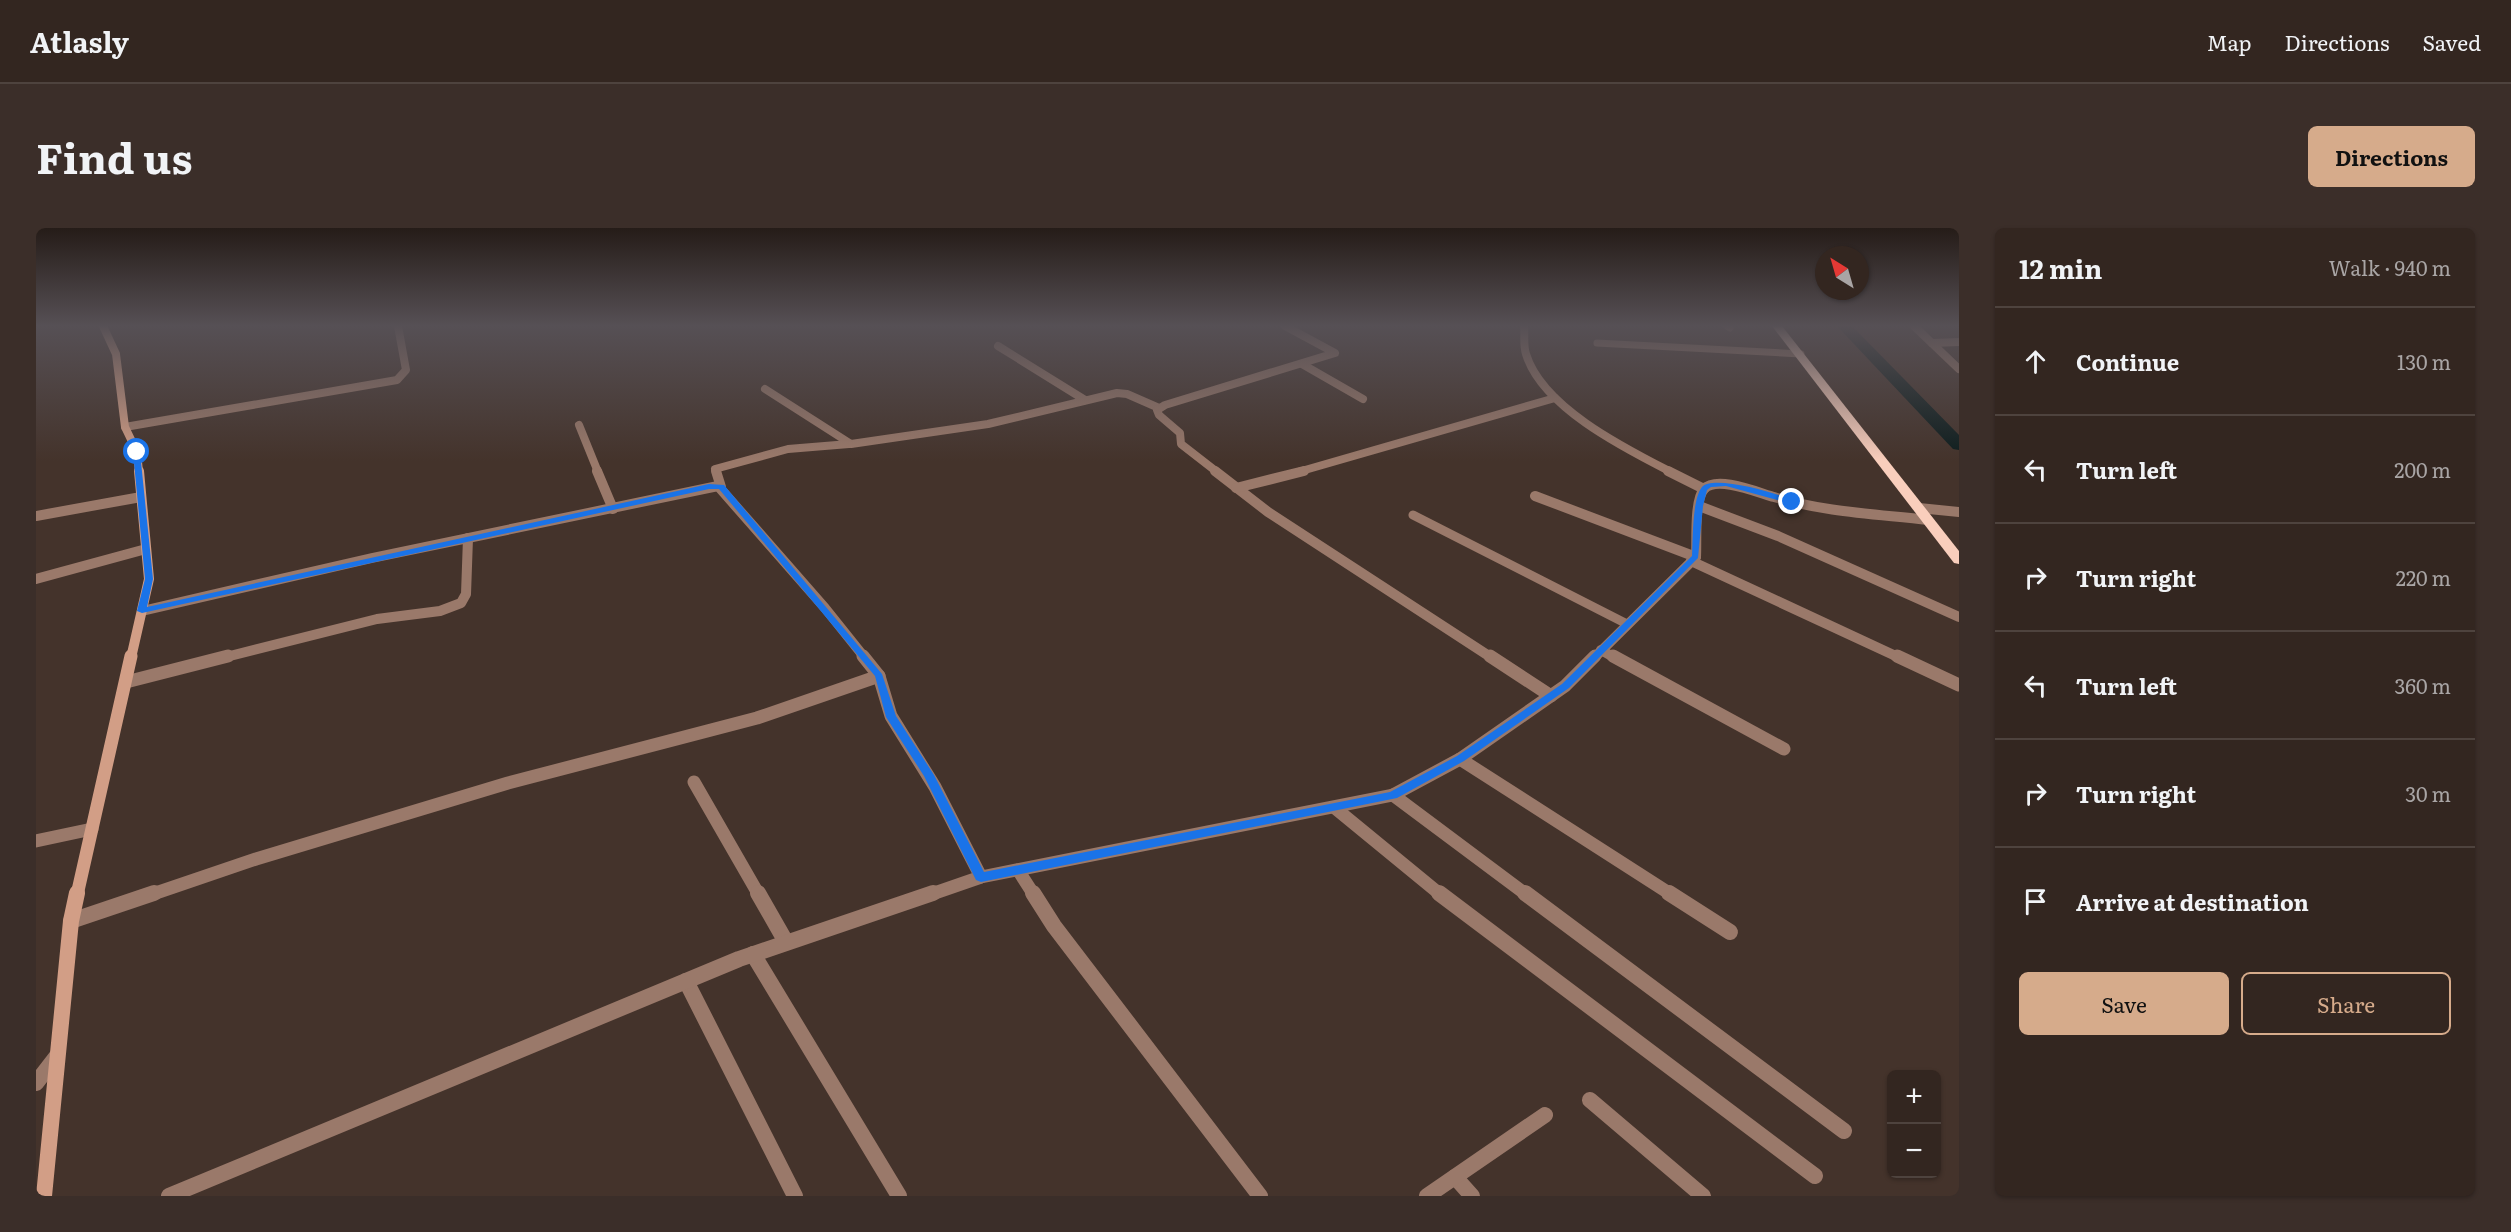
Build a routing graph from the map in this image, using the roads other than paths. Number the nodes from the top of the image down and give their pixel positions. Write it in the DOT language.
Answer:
graph roads {
  1 [pos="118,371"];
  2 [pos="405,371"];
  3 [pos="1039,371"];
  4 [pos="1279,371"];
  5 [pos="1315,371"];
  6 [pos="1534,371"];
  7 [pos="1814,371"];
  8 [pos="765,389"];
  9 [pos="1555,398"];
  10 [pos="1363,399"];
  11 [pos="1085,400"];
  12 [pos="1159,408"];
  13 [pos="579,425"];
  14 [pos="125,427"];
  15 [pos="849,444"];
  16 [pos="721,487"];
  17 [pos="1236,488"];
  18 [pos="1704,489"];
  19 [pos="1535,496"];
  20 [pos="141,497"];
  21 [pos="1699,506"];
  22 [pos="1919,508"];
  23 [pos="613,509"];
  24 [pos="1959,512"];
  25 [pos="1413,515"];
  26 [pos="36,516"];
  27 [pos="1928,520"];
  28 [pos="468,538"];
  29 [pos="146,549"];
  30 [pos="1694,559"];
  31 [pos="1959,560"];
  32 [pos="36,579"];
  33 [pos="142,611"];
  34 [pos="1959,617"];
  35 [pos="1628,624"];
  36 [pos="1601,650"];
  37 [pos="879,676"];
  38 [pos="126,682"];
  39 [pos="1959,685"];
  40 [pos="1551,696"];
  41 [pos="1784,749"];
  42 [pos="1460,759"];
  43 [pos="694,782"];
  44 [pos="1393,795"];
  45 [pos="1335,808"];
  46 [pos="92,829"];
  47 [pos="36,841"];
  48 [pos="1018,870"];
  49 [pos="981,877"];
  50 [pos="71,921"];
  51 [pos="1730,932"];
  52 [pos="786,942"];
  53 [pos="753,954"];
  54 [pos="686,981"];
  55 [pos="58,1055"];
  56 [pos="36,1083"];
  57 [pos="1590,1100"];
  58 [pos="1545,1114"];
  59 [pos="1844,1131"];
  60 [pos="1815,1176"];
  61 [pos="1455,1177"];
  62 [pos="44,1196"];
  63 [pos="169,1196"];
  64 [pos="795,1196"];
  65 [pos="899,1196"];
  66 [pos="1260,1196"];
  67 [pos="1427,1196"];
  68 [pos="1472,1196"];
  69 [pos="1703,1196"];
  1 -- 14 [label="main road"];
  2 -- 14 [label="street"];
  3 -- 11 [label="street"];
  4 -- 12 [label="street"];
  5 -- 10 [label="street"];
  6 -- 9 [label="street"];
  7 -- 22 [label="highway"];
  8 -- 15 [label="street"];
  9 -- 17 [label="street"];
  9 -- 18 [label="street"];
  11 -- 12 [label="street"];
  11 -- 15 [label="street"];
  12 -- 17 [label="street"];
  13 -- 23 [label="street"];
  14 -- 20 [label="main road"];
  15 -- 16 [label="street"];
  16 -- 23 [label="street"];
  16 -- 37 [label="street"];
  17 -- 40 [label="street"];
  18 -- 21 [label="street"];
  18 -- 27 [label="street"];
  19 -- 30 [label="street"];
  20 -- 26 [label="street"];
  20 -- 29 [label="main road"];
  21 -- 30 [label="street"];
  21 -- 34 [label="street"];
  22 -- 24 [label="street"];
  22 -- 27 [label="highway"];
  23 -- 28 [label="street"];
  25 -- 35 [label="lane"];
  27 -- 31 [label="highway"];
  28 -- 33 [label="street"];
  28 -- 38 [label="street"];
  29 -- 32 [label="street"];
  29 -- 33 [label="main road"];
  30 -- 35 [label="street"];
  30 -- 39 [label="street"];
  33 -- 38 [label="main road"];
  35 -- 36 [label="street"];
  36 -- 40 [label="street"];
  36 -- 41 [label="street"];
  37 -- 49 [label="street"];
  37 -- 50 [label="street"];
  38 -- 46 [label="main road"];
  40 -- 42 [label="street"];
  42 -- 44 [label="street"];
  42 -- 51 [label="street"];
  43 -- 52 [label="street"];
  44 -- 45 [label="street"];
  44 -- 59 [label="street"];
  45 -- 48 [label="street"];
  45 -- 60 [label="street"];
  46 -- 47 [label="street"];
  46 -- 50 [label="main road"];
  48 -- 49 [label="street"];
  48 -- 66 [label="street"];
  49 -- 52 [label="street"];
  50 -- 55 [label="main road"];
  52 -- 53 [label="street"];
  53 -- 54 [label="street"];
  53 -- 65 [label="street"];
  54 -- 63 [label="street"];
  54 -- 64 [label="street"];
  55 -- 56 [label="street"];
  55 -- 62 [label="main road"];
  57 -- 69 [label="street"];
  58 -- 61 [label="street"];
  61 -- 67 [label="street"];
  61 -- 68 [label="street"];
}
